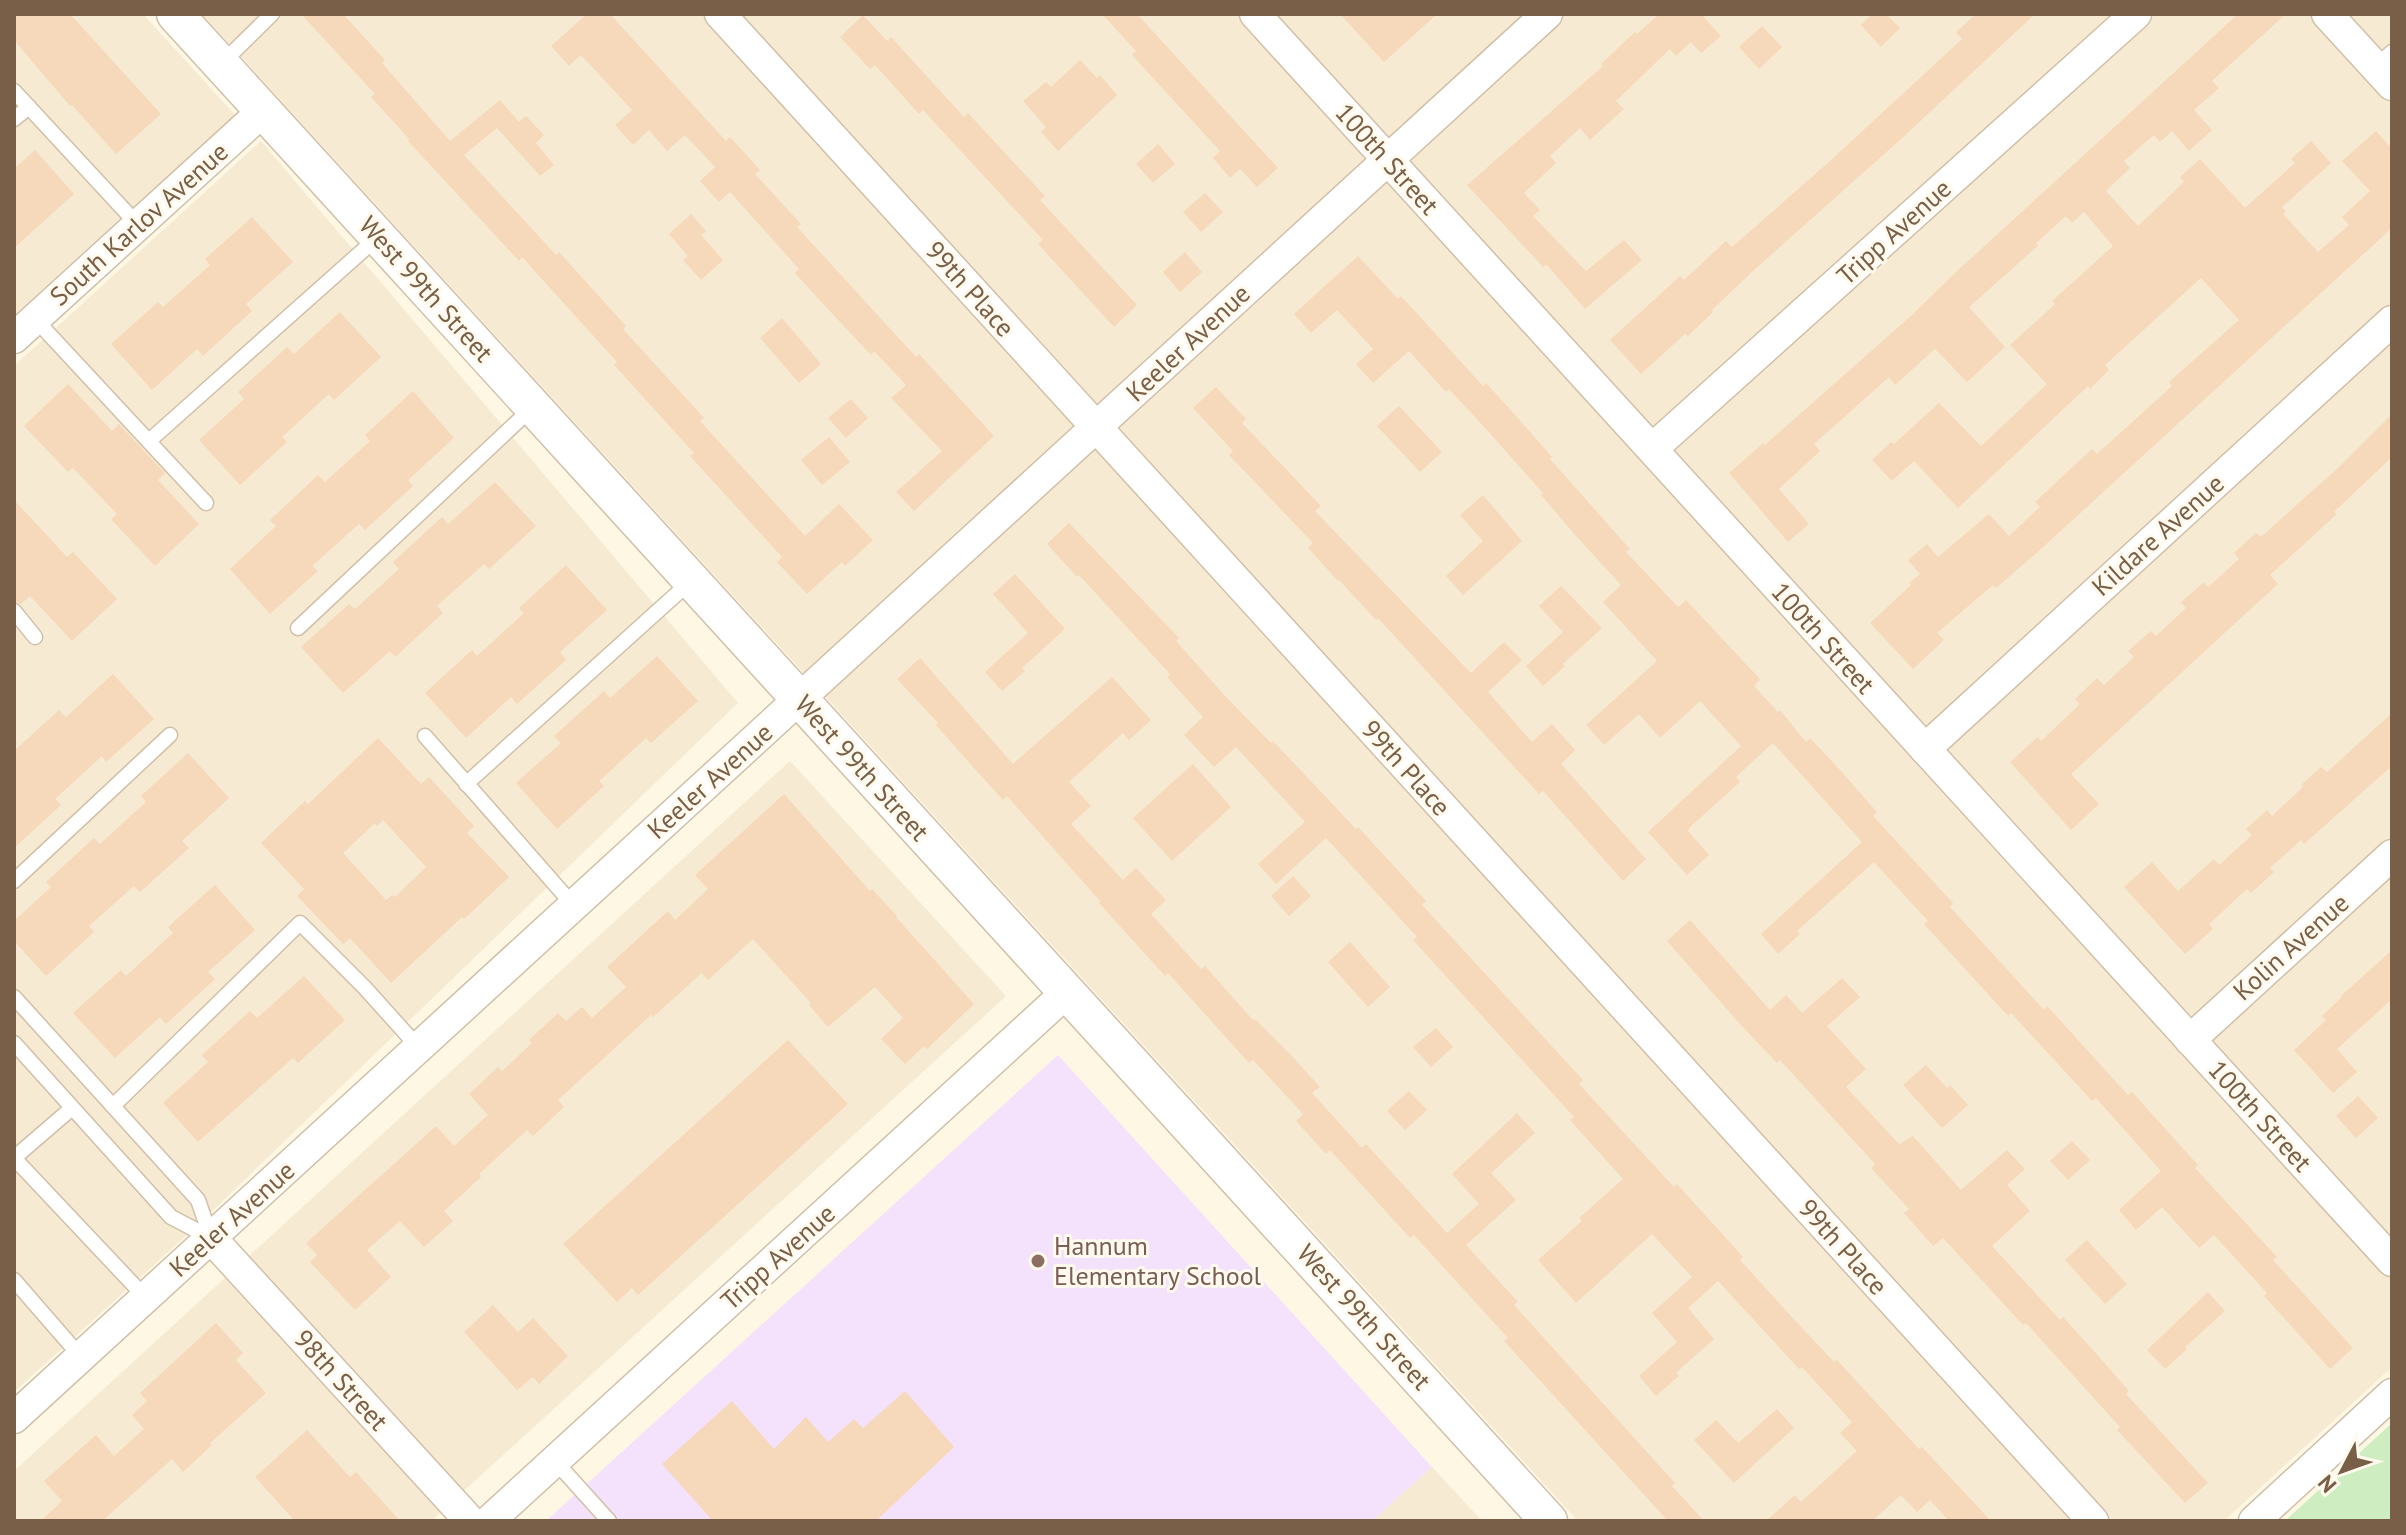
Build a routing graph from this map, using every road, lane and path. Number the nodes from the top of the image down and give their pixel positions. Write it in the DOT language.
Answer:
graph roads {
  1 [pos="175,14"];
  2 [pos="272,14"];
  3 [pos="720,14"];
  4 [pos="1255,14"];
  5 [pos="1547,14"];
  6 [pos="2136,14"];
  7 [pos="2327,14"];
  8 [pos="221,64"];
  9 [pos="2386,68"];
  10 [pos="14,91"];
  11 [pos="29,107"];
  12 [pos="263,111"];
  13 [pos="14,119"];
  14 [pos="1388,160"];
  15 [pos="138,225"];
  16 [pos="378,237"];
  17 [pos="2392,321"];
  18 [pos="19,333"];
  19 [pos="533,407"];
  20 [pos="1096,428"];
  21 [pos="149,441"];
  22 [pos="1652,449"];
  23 [pos="206,503"];
  24 [pos="691,581"];
  25 [pos="14,611"];
  26 [pos="298,628"];
  27 [pos="35,637"];
  28 [pos="799,700"];
  29 [pos="170,735"];
  30 [pos="425,736"];
  31 [pos="1925,749"];
  32 [pos="466,784"];
  33 [pos="2392,855"];
  34 [pos="14,881"];
  35 [pos="574,906"];
  36 [pos="1067,992"];
  37 [pos="14,997"];
  38 [pos="2190,1040"];
  39 [pos="14,1043"];
  40 [pos="419,1048"];
  41 [pos="113,1106"];
  42 [pos="72,1108"];
  43 [pos="14,1158"];
  44 [pos="211,1238"];
  45 [pos="2392,1261"];
  46 [pos="14,1280"];
  47 [pos="146,1298"];
  48 [pos="81,1357"];
  49 [pos="2392,1394"];
  50 [pos="14,1418"];
  51 [pos="555,1461"];
  52 [pos="470,1521"];
  53 [pos="489,1521"];
  54 [pos="609,1521"];
  55 [pos="1549,1521"];
  56 [pos="2093,1521"];
  57 [pos="2254,1521"];
  1 -- 8 [label="street, West 99th Street"];
  2 -- 8 [label="lane"];
  3 -- 20 [label="street, 99th Place"];
  4 -- 14 [label="street, 100th Street"];
  5 -- 14 [label="street, Keeler Avenue"];
  6 -- 22 [label="street, Tripp Avenue"];
  7 -- 9 [label="street"];
  8 -- 12 [label="street, West 99th Street"];
  10 -- 11 [label="lane"];
  11 -- 13 [label="lane"];
  11 -- 15 [label="lane"];
  12 -- 15 [label="street, South Karlov Avenue"];
  12 -- 16 [label="street, West 99th Street"];
  14 -- 20 [label="street, Keeler Avenue"];
  14 -- 22 [label="street, 100th Street"];
  15 -- 18 [label="street, South Karlov Avenue"];
  16 -- 19 [label="street, West 99th Street"];
  16 -- 21 [label="lane"];
  17 -- 31 [label="street, Kildare Avenue"];
  18 -- 21 [label="lane"];
  19 -- 24 [label="street, West 99th Street"];
  19 -- 26 [label="lane"];
  20 -- 28 [label="street, Keeler Avenue"];
  20 -- 56 [label="street, 99th Place"];
  21 -- 23 [label="lane"];
  22 -- 31 [label="street, 100th Street"];
  24 -- 28 [label="street, West 99th Street"];
  24 -- 32 [label="lane"];
  25 -- 27 [label="lane"];
  28 -- 35 [label="street, Keeler Avenue"];
  28 -- 36 [label="street, West 99th Street"];
  29 -- 34 [label="lane"];
  30 -- 32 [label="lane"];
  31 -- 38 [label="street, 100th Street"];
  32 -- 35 [label="lane"];
  33 -- 38 [label="street, Kolin Avenue"];
  35 -- 40 [label="street, Keeler Avenue"];
  36 -- 51 [label="street, Tripp Avenue"];
  36 -- 55 [label="street, West 99th Street"];
  37 -- 41 [label="lane"];
  38 -- 45 [label="street, 100th Street"];
  39 -- 42 [label="lane"];
  40 -- 41 [label="lane"];
  40 -- 44 [label="street, Keeler Avenue"];
  41 -- 44 [label="lane"];
  42 -- 43 [label="lane"];
  42 -- 44 [label="lane"];
  43 -- 47 [label="lane"];
  44 -- 47 [label="street, Keeler Avenue"];
  44 -- 52 [label="street, 98th Street"];
  46 -- 48 [label="lane"];
  47 -- 48 [label="street, Keeler Avenue"];
  48 -- 50 [label="street, Keeler Avenue"];
  49 -- 57 [label="street"];
  51 -- 53 [label="street, Tripp Avenue"];
  51 -- 54 [label="lane"];
}
